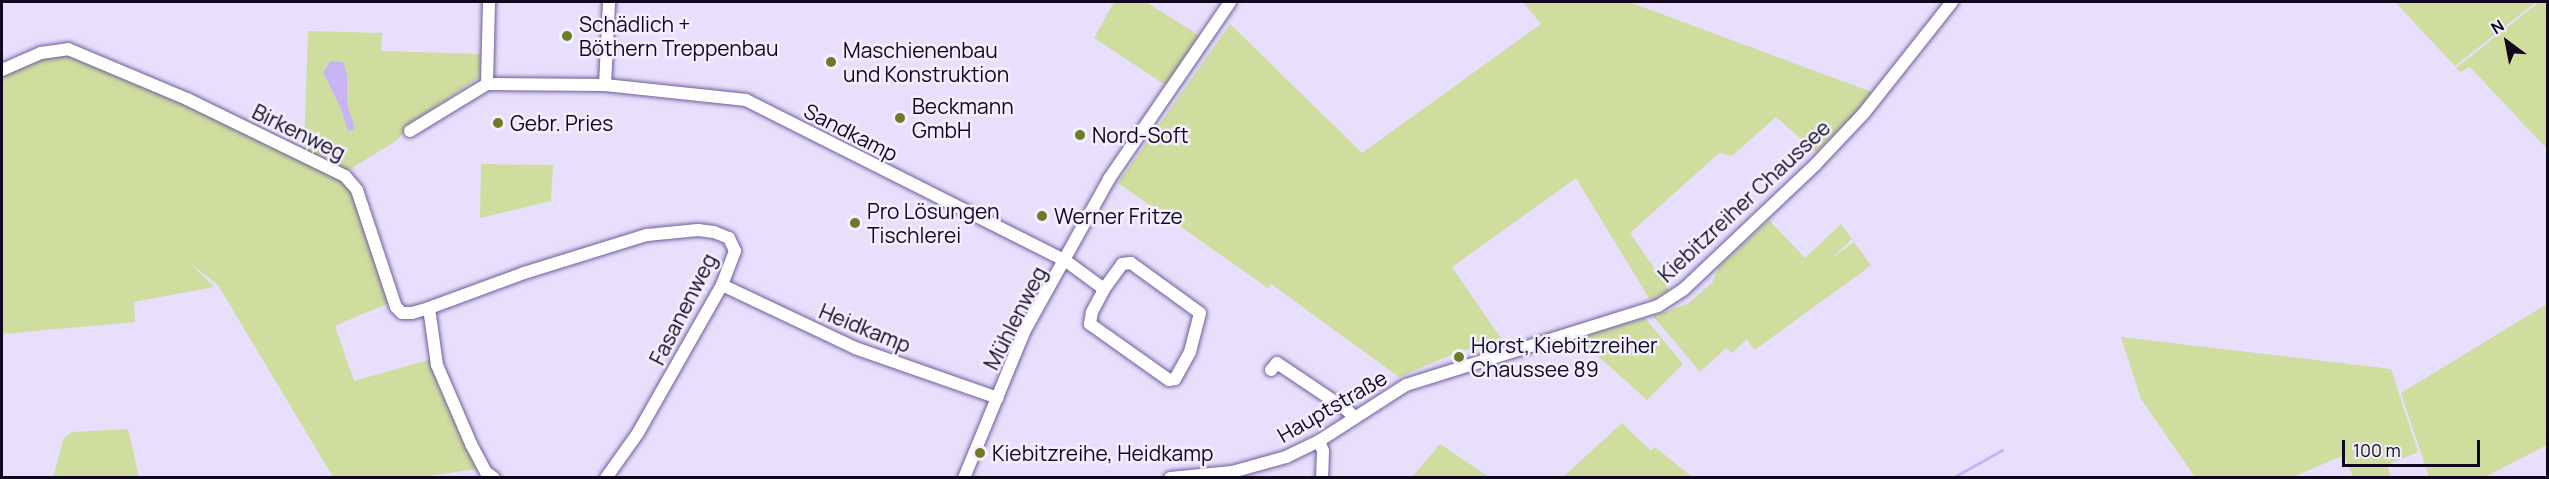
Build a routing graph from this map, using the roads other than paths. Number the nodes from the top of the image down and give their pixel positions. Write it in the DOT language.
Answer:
graph roads {
  1 [pos="489,2"];
  2 [pos="609,2"];
  3 [pos="1230,2"];
  4 [pos="1952,2"];
  5 [pos="2,70"];
  6 [pos="487,84"];
  7 [pos="605,85"];
  8 [pos="410,131"];
  9 [pos="1066,261"];
  10 [pos="722,285"];
  11 [pos="1104,289"];
  12 [pos="429,309"];
  13 [pos="1271,370"];
  14 [pos="1406,385"];
  15 [pos="998,398"];
  16 [pos="1354,418"];
  17 [pos="1318,441"];
  18 [pos="494,477"];
  19 [pos="606,477"];
  20 [pos="964,477"];
  21 [pos="1170,477"];
  22 [pos="1322,477"];
  1 -- 6 [label="street"];
  2 -- 7 [label="street"];
  3 -- 9 [label="street, Mühlenweg"];
  4 -- 14 [label="street, Kiebitzreiher Chaussee"];
  5 -- 12 [label="street, Birkenweg"];
  6 -- 7 [label="street, Sandkamp"];
  6 -- 8 [label="street"];
  7 -- 9 [label="street, Sandkamp"];
  9 -- 11 [label="street, Sandkamp"];
  9 -- 15 [label="street, Mühlenweg"];
  10 -- 12 [label="street, Fasanenweg"];
  10 -- 15 [label="street, Heidkamp"];
  10 -- 19 [label="street, Fasanenweg"];
  11 -- 11 [label="street"];
  12 -- 18 [label="street"];
  13 -- 16 [label="street"];
  14 -- 16 [label="street, Hauptstraße"];
  15 -- 20 [label="street, Mühlenweg"];
  16 -- 17 [label="street, Hauptstraße"];
  17 -- 21 [label="street, Hauptstraße"];
  17 -- 22 [label="street"];
}
